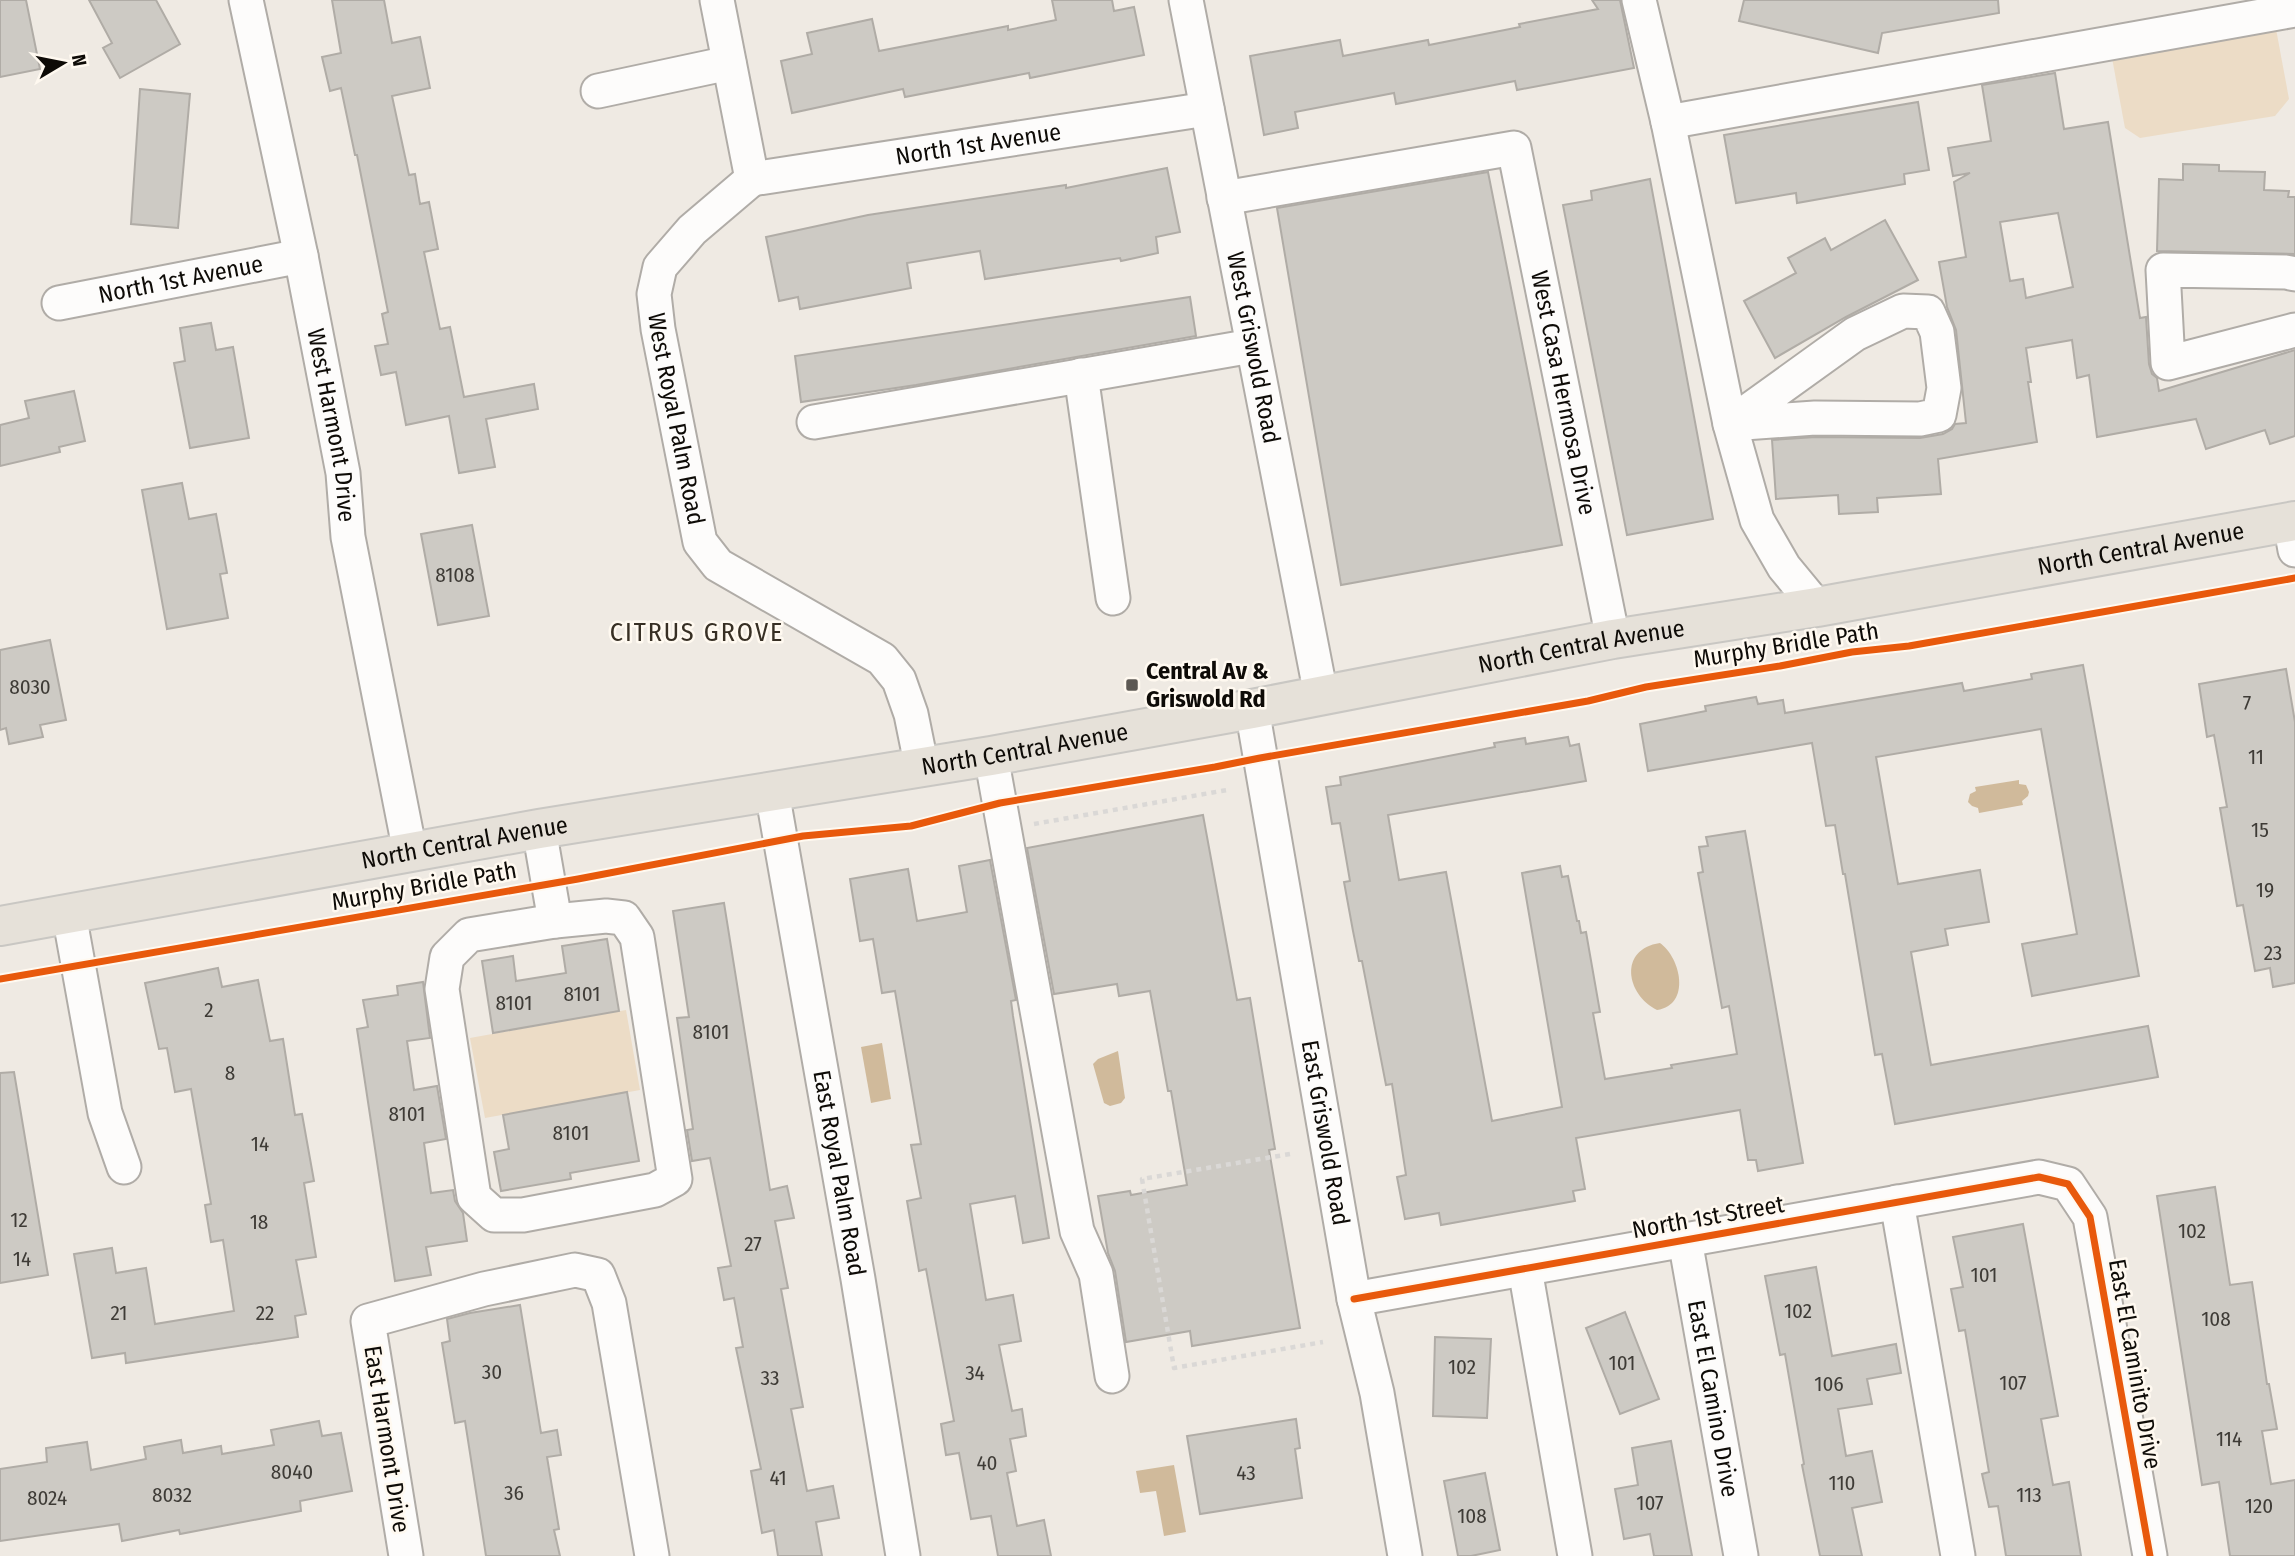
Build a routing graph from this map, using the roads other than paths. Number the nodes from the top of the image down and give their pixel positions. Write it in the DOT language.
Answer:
graph roads {
  1 [pos="246,0"];
  2 [pos="717,0"];
  3 [pos="1186,0"];
  4 [pos="1639,0"];
  5 [pos="2295,10"];
  6 [pos="729,63"];
  7 [pos="598,91"];
  8 [pos="1207,109"];
  9 [pos="1668,122"];
  10 [pos="752,179"];
  11 [pos="1224,198"];
  12 [pos="301,256"];
  13 [pos="2295,274"];
  14 [pos="59,303"];
  15 [pos="2295,330"];
  16 [pos="1252,346"];
  17 [pos="1081,375"];
  18 [pos="814,422"];
  19 [pos="1730,424"];
  20 [pos="2293,531"];
  21 [pos="1113,598"];
  22 [pos="1817,607"];
  23 [pos="1613,639"];
  24 [pos="1321,695"];
  25 [pos="1252,709"];
  26 [pos="991,756"];
  27 [pos="922,768"];
  28 [pos="772,792"];
  29 [pos="539,829"];
  30 [pos="410,852"];
  31 [pos="69,914"];
  32 [pos="555,921"];
  33 [pos="0,926"];
  34 [pos="124,1167"];
  35 [pos="2068,1184"];
  36 [pos="1897,1202"];
  37 [pos="1685,1240"];
  38 [pos="1525,1269"];
  39 [pos="1354,1299"];
  40 [pos="1112,1376"];
  41 [pos="406,1556"];
  42 [pos="652,1556"];
  43 [pos="903,1556"];
  44 [pos="1405,1556"];
  45 [pos="1576,1556"];
  46 [pos="1741,1556"];
  47 [pos="1958,1556"];
  48 [pos="2150,1556"];
  1 -- 12 [label="street, West Harmont Drive"];
  2 -- 6 [label="street"];
  3 -- 8 [label="street, West Griswold Road"];
  4 -- 9 [label="street"];
  5 -- 9 [label="street"];
  6 -- 7 [label="street"];
  6 -- 10 [label="street"];
  8 -- 10 [label="street, North 1st Avenue"];
  8 -- 11 [label="street, West Griswold Road"];
  9 -- 19 [label="street"];
  10 -- 27 [label="street, West Royal Palm Road"];
  11 -- 16 [label="street, West Griswold Road"];
  11 -- 23 [label="street, West Casa Hermosa Drive"];
  12 -- 14 [label="street, North 1st Avenue"];
  12 -- 30 [label="street, West Harmont Drive"];
  13 -- 15 [label="street"];
  16 -- 17 [label="street"];
  16 -- 24 [label="street, West Griswold Road"];
  17 -- 18 [label="street"];
  17 -- 21 [label="street"];
  19 -- 19 [label="street"];
  19 -- 22 [label="street"];
  20 -- 22 [label="main road, North Central Avenue"];
  22 -- 23 [label="main road, North Central Avenue"];
  23 -- 24 [label="main road, North Central Avenue"];
  24 -- 25 [label="main road, North Central Avenue"];
  25 -- 26 [label="main road, North Central Avenue"];
  25 -- 39 [label="street, East Griswold Road"];
  26 -- 27 [label="main road, North Central Avenue"];
  26 -- 40 [label="street"];
  27 -- 28 [label="main road, North Central Avenue"];
  28 -- 29 [label="main road, North Central Avenue"];
  28 -- 43 [label="street, East Royal Palm Road"];
  29 -- 30 [label="main road, North Central Avenue"];
  29 -- 32 [label="street"];
  30 -- 31 [label="main road, North Central Avenue"];
  31 -- 33 [label="main road, North Central Avenue"];
  31 -- 34 [label="street"];
  32 -- 32 [label="street"];
  35 -- 36 [label="street, North 1st Street"];
  35 -- 48 [label="street, East El Caminito Drive"];
  36 -- 37 [label="street, North 1st Street"];
  36 -- 47 [label="street"];
  37 -- 38 [label="street, North 1st Street"];
  37 -- 46 [label="street, East El Camino Drive"];
  38 -- 39 [label="street, North 1st Street"];
  38 -- 45 [label="street"];
  39 -- 44 [label="street, East Griswold Road"];
  41 -- 42 [label="street, East Harmont Drive"];
}
